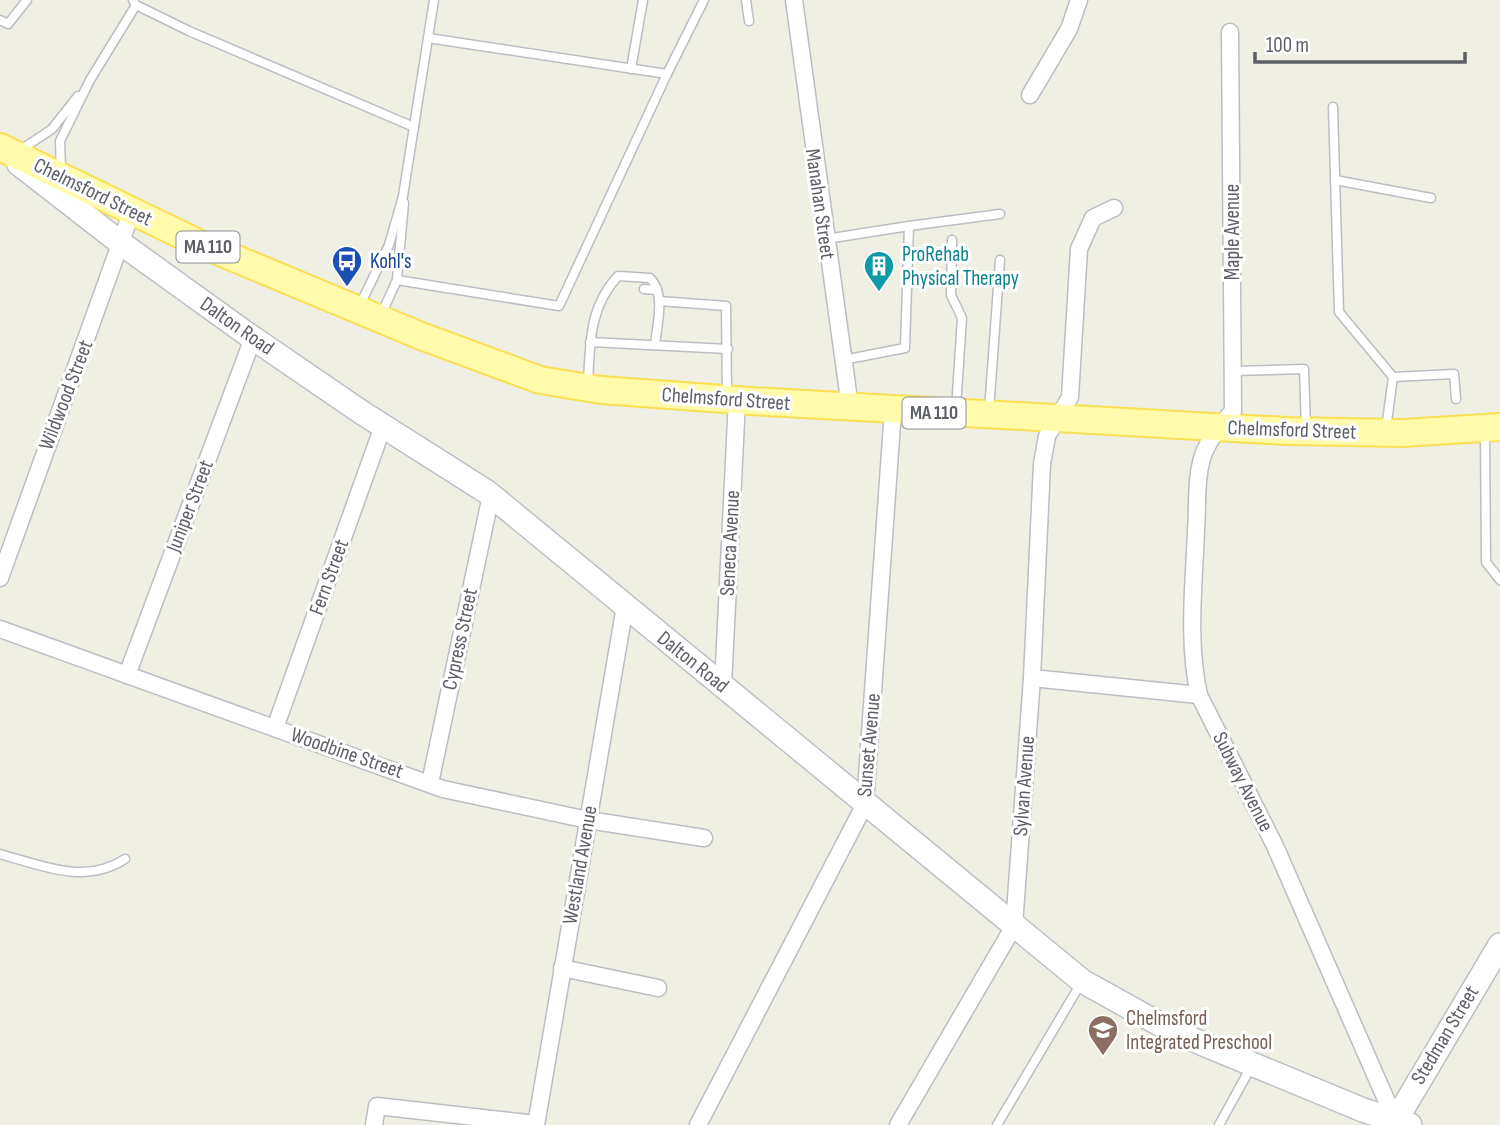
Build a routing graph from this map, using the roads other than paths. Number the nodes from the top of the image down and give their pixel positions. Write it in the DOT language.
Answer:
graph roads {
  1 [pos="27,0"];
  2 [pos="434,0"];
  3 [pos="643,0"];
  4 [pos="704,0"];
  5 [pos="746,0"];
  6 [pos="794,0"];
  7 [pos="1079,0"];
  8 [pos="134,2"];
  9 [pos="0,20"];
  10 [pos="749,21"];
  11 [pos="1230,32"];
  12 [pos="428,38"];
  13 [pos="631,69"];
  14 [pos="667,74"];
  15 [pos="90,80"];
  16 [pos="1030,94"];
  17 [pos="1333,107"];
  18 [pos="414,127"];
  19 [pos="4,150"];
  20 [pos="62,177"];
  21 [pos="1335,180"];
  22 [pos="403,196"];
  23 [pos="1431,198"];
  24 [pos="1114,208"];
  25 [pos="132,211"];
  26 [pos="1000,214"];
  27 [pos="909,226"];
  28 [pos="825,239"];
  29 [pos="952,240"];
  30 [pos="122,244"];
  31 [pos="1000,260"];
  32 [pos="397,280"];
  33 [pos="644,289"];
  34 [pos="657,290"];
  35 [pos="659,301"];
  36 [pos="369,314"];
  37 [pos="253,338"];
  38 [pos="590,342"];
  39 [pos="655,345"];
  40 [pos="728,349"];
  41 [pos="842,360"];
  42 [pos="1233,371"];
  43 [pos="1392,377"];
  44 [pos="588,388"];
  45 [pos="732,399"];
  46 [pos="1457,399"];
  47 [pos="850,407"];
  48 [pos="893,410"];
  49 [pos="955,414"];
  50 [pos="989,416"];
  51 [pos="1058,419"];
  52 [pos="383,426"];
  53 [pos="1218,427"];
  54 [pos="1493,428"];
  55 [pos="1306,431"];
  56 [pos="1385,432"];
  57 [pos="491,495"];
  58 [pos="0,578"];
  59 [pos="1500,580"];
  60 [pos="625,606"];
  61 [pos="0,629"];
  62 [pos="127,675"];
  63 [pos="1032,678"];
  64 [pos="723,686"];
  65 [pos="1199,695"];
  66 [pos="275,728"];
  67 [pos="430,783"];
  68 [pos="866,804"];
  69 [pos="588,820"];
  70 [pos="704,838"];
  71 [pos="0,854"];
  72 [pos="125,859"];
  73 [pos="1014,926"];
  74 [pos="1500,945"];
  75 [pos="562,968"];
  76 [pos="1083,981"];
  77 [pos="659,988"];
  78 [pos="1252,1065"];
  79 [pos="1399,1123"];
  80 [pos="374,1125"];
  81 [pos="536,1125"];
  82 [pos="698,1125"];
  83 [pos="898,1125"];
  84 [pos="997,1125"];
  85 [pos="1219,1125"];
  1 -- 9 [label="lane"];
  2 -- 12 [label="lane"];
  3 -- 13 [label="lane"];
  4 -- 14 [label="lane"];
  5 -- 10 [label="lane"];
  6 -- 28 [label="street, Manahan Street"];
  7 -- 16 [label="street"];
  8 -- 15 [label="lane"];
  8 -- 18 [label="lane"];
  11 -- 42 [label="street, Maple Avenue"];
  12 -- 13 [label="lane"];
  12 -- 18 [label="lane"];
  13 -- 14 [label="lane"];
  14 -- 32 [label="lane"];
  15 -- 19 [label="lane"];
  15 -- 20 [label="lane"];
  17 -- 21 [label="lane"];
  18 -- 22 [label="lane"];
  19 -- 20 [label="main road, Chelmsford Street / MA 110"];
  19 -- 30 [label="street, Dalton Road"];
  20 -- 25 [label="main road, Chelmsford Street / MA 110"];
  21 -- 23 [label="lane"];
  21 -- 43 [label="lane"];
  22 -- 32 [label="lane"];
  22 -- 36 [label="lane"];
  24 -- 51 [label="street, Sylvan Avenue"];
  25 -- 30 [label="street, Wildwood Street"];
  25 -- 36 [label="main road, Chelmsford Street / MA 110"];
  26 -- 27 [label="lane"];
  27 -- 28 [label="lane"];
  27 -- 41 [label="lane"];
  28 -- 41 [label="street, Manahan Street"];
  29 -- 49 [label="lane"];
  30 -- 37 [label="street, Dalton Road"];
  30 -- 58 [label="street, Wildwood Street"];
  31 -- 50 [label="lane"];
  32 -- 36 [label="lane"];
  33 -- 34 [label="lane"];
  34 -- 35 [label="lane"];
  34 -- 38 [label="lane"];
  35 -- 39 [label="lane"];
  35 -- 40 [label="lane"];
  36 -- 44 [label="main road, Chelmsford Street / MA 110"];
  37 -- 52 [label="street, Dalton Road"];
  37 -- 62 [label="street, Juniper Street"];
  38 -- 39 [label="lane"];
  38 -- 44 [label="lane"];
  39 -- 40 [label="lane"];
  40 -- 45 [label="lane"];
  41 -- 47 [label="street, Manahan Street"];
  42 -- 53 [label="street, Maple Avenue"];
  42 -- 55 [label="lane"];
  43 -- 46 [label="lane"];
  43 -- 56 [label="lane"];
  44 -- 45 [label="main road, Chelmsford Street / MA 110"];
  45 -- 47 [label="main road, Chelmsford Street / MA 110"];
  45 -- 64 [label="street, Seneca Avenue"];
  47 -- 48 [label="main road, Chelmsford Street / MA 110"];
  48 -- 49 [label="main road, Chelmsford Street / MA 110"];
  48 -- 68 [label="street, Sunset Avenue"];
  49 -- 50 [label="main road, Chelmsford Street / MA 110"];
  50 -- 51 [label="main road, Chelmsford Street / MA 110"];
  51 -- 53 [label="main road, Chelmsford Street / MA 110"];
  51 -- 63 [label="street, Sylvan Avenue"];
  52 -- 57 [label="street, Dalton Road"];
  52 -- 66 [label="street, Fern Street"];
  53 -- 55 [label="main road, Chelmsford Street / MA 110"];
  53 -- 65 [label="street, Subway Avenue"];
  54 -- 56 [label="main road, Chelmsford Street / MA 110"];
  54 -- 59 [label="lane"];
  55 -- 56 [label="main road, Chelmsford Street / MA 110"];
  57 -- 60 [label="street, Dalton Road"];
  57 -- 67 [label="street, Cypress Street"];
  60 -- 64 [label="street, Dalton Road"];
  60 -- 69 [label="street, Westland Avenue"];
  61 -- 62 [label="street, Woodbine Street"];
  62 -- 66 [label="street, Woodbine Street"];
  63 -- 65 [label="street"];
  63 -- 73 [label="street, Sylvan Avenue"];
  64 -- 68 [label="street, Dalton Road"];
  65 -- 79 [label="street, Subway Avenue"];
  66 -- 67 [label="street, Woodbine Street"];
  67 -- 69 [label="street, Woodbine Street"];
  68 -- 73 [label="street, Dalton Road"];
  68 -- 82 [label="street, Sunset Avenue"];
  69 -- 70 [label="street, Woodbine Street"];
  69 -- 75 [label="street, Westland Avenue"];
  71 -- 72 [label="lane"];
  73 -- 76 [label="street, Dalton Road"];
  73 -- 83 [label="street, Sylvan Avenue"];
  74 -- 79 [label="street, Stedman Street"];
  75 -- 77 [label="street"];
  75 -- 81 [label="street, Westland Avenue"];
  76 -- 78 [label="street, Dalton Road"];
  76 -- 84 [label="lane"];
  78 -- 79 [label="street, Dalton Road"];
  78 -- 85 [label="lane"];
  80 -- 81 [label="street"];
}
